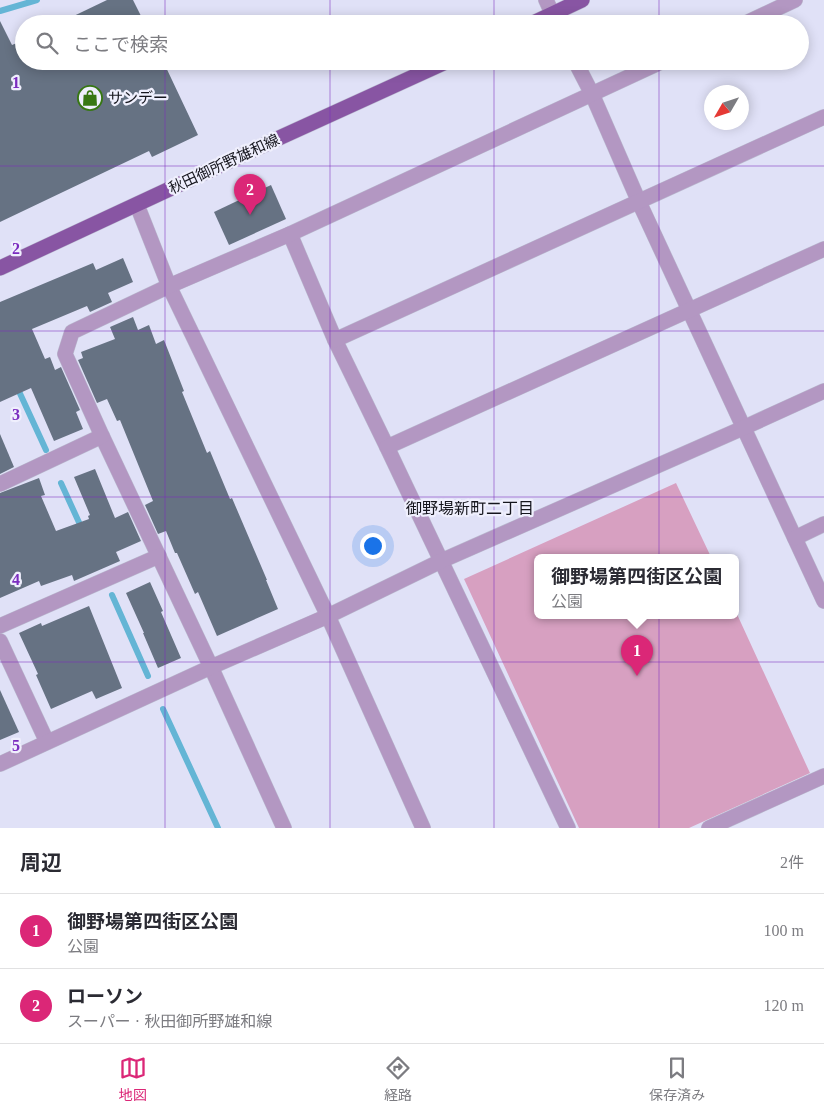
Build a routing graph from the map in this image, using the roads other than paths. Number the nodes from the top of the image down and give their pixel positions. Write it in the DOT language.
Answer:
graph roads {
  1 [pos="546,0"];
  2 [pos="582,0"];
  3 [pos="795,0"];
  4 [pos="553,15"];
  5 [pos="561,15"];
  6 [pos="763,15"];
  7 [pos="428,70"];
  8 [pos="580,70"];
  9 [pos="644,70"];
  10 [pos="592,94"];
  11 [pos="824,117"];
  12 [pos="639,202"];
  13 [pos="137,204"];
  14 [pos="290,234"];
  15 [pos="824,249"];
  16 [pos="0,268"];
  17 [pos="169,286"];
  18 [pos="689,310"];
  19 [pos="335,340"];
  20 [pos="824,390"];
  21 [pos="743,428"];
  22 [pos="102,436"];
  23 [pos="387,447"];
  24 [pos="0,484"];
  25 [pos="824,524"];
  26 [pos="795,538"];
  27 [pos="159,556"];
  28 [pos="441,561"];
  29 [pos="824,601"];
  30 [pos="328,616"];
  31 [pos="0,626"];
  32 [pos="0,642"];
  33 [pos="211,667"];
  34 [pos="47,742"];
  35 [pos="0,764"];
  36 [pos="824,776"];
  37 [pos="284,828"];
  38 [pos="423,828"];
  39 [pos="568,828"];
  40 [pos="709,828"];
  1 -- 4 [label="street"];
  2 -- 5 [label="main road"];
  3 -- 6 [label="street"];
  7 -- 13 [label="main road, 秋田御所野雄和線"];
  8 -- 10 [label="street"];
  9 -- 10 [label="street"];
  10 -- 12 [label="street"];
  10 -- 14 [label="street"];
  11 -- 12 [label="street"];
  12 -- 18 [label="street"];
  12 -- 19 [label="street"];
  13 -- 16 [label="main road, 秋田御所野雄和線"];
  13 -- 17 [label="street"];
  14 -- 17 [label="street"];
  14 -- 19 [label="street"];
  15 -- 18 [label="street"];
  17 -- 22 [label="street"];
  17 -- 30 [label="street"];
  18 -- 21 [label="street"];
  18 -- 23 [label="street"];
  19 -- 23 [label="street"];
  20 -- 21 [label="street"];
  21 -- 26 [label="street"];
  21 -- 28 [label="street"];
  22 -- 24 [label="street"];
  22 -- 27 [label="street"];
  23 -- 28 [label="street"];
  25 -- 26 [label="street"];
  26 -- 29 [label="street"];
  27 -- 31 [label="street"];
  27 -- 33 [label="street"];
  28 -- 30 [label="street"];
  28 -- 39 [label="street"];
  30 -- 33 [label="street"];
  30 -- 38 [label="street"];
  32 -- 34 [label="street"];
  33 -- 34 [label="street"];
  33 -- 37 [label="street"];
  34 -- 35 [label="street"];
  36 -- 40 [label="street"];
}
